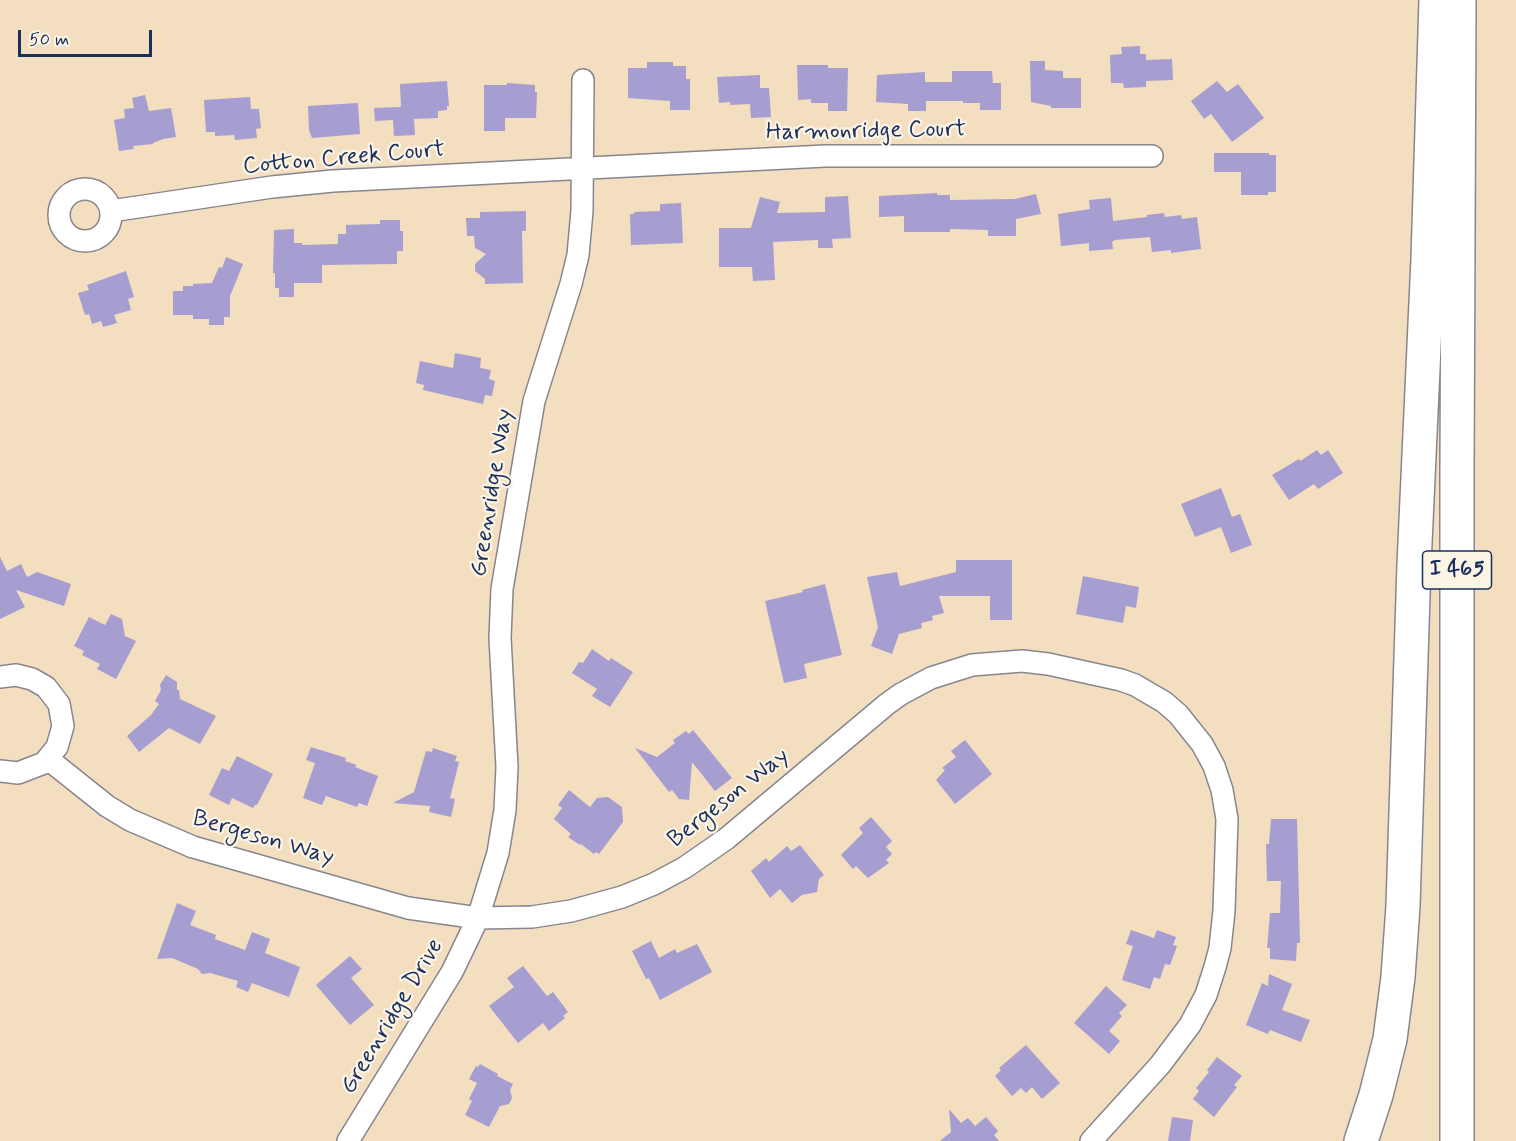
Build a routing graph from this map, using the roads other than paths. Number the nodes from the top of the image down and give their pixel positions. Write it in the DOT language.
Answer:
graph roads {
  1 [pos="1436,0"];
  2 [pos="1459,0"];
  3 [pos="583,80"];
  4 [pos="1152,156"];
  5 [pos="582,168"];
  6 [pos="111,211"];
  7 [pos="0,677"];
  8 [pos="48,759"];
  9 [pos="0,771"];
  10 [pos="478,918"];
  11 [pos="348,1141"];
  12 [pos="1091,1141"];
  13 [pos="1361,1141"];
  14 [pos="1457,1141"];
  1 -- 13 [label="highway"];
  2 -- 14 [label="highway, I 465"];
  3 -- 5 [label="street, Greenridge Way"];
  4 -- 5 [label="street, Harmonridge Court"];
  5 -- 6 [label="street, Cotton Creek Court"];
  5 -- 10 [label="street, Greenridge Way"];
  7 -- 8 [label="street"];
  8 -- 9 [label="street"];
  8 -- 10 [label="street, Bergeson Way"];
  10 -- 11 [label="street, Greenridge Drive"];
  10 -- 12 [label="street, Bergeson Way"];
}
